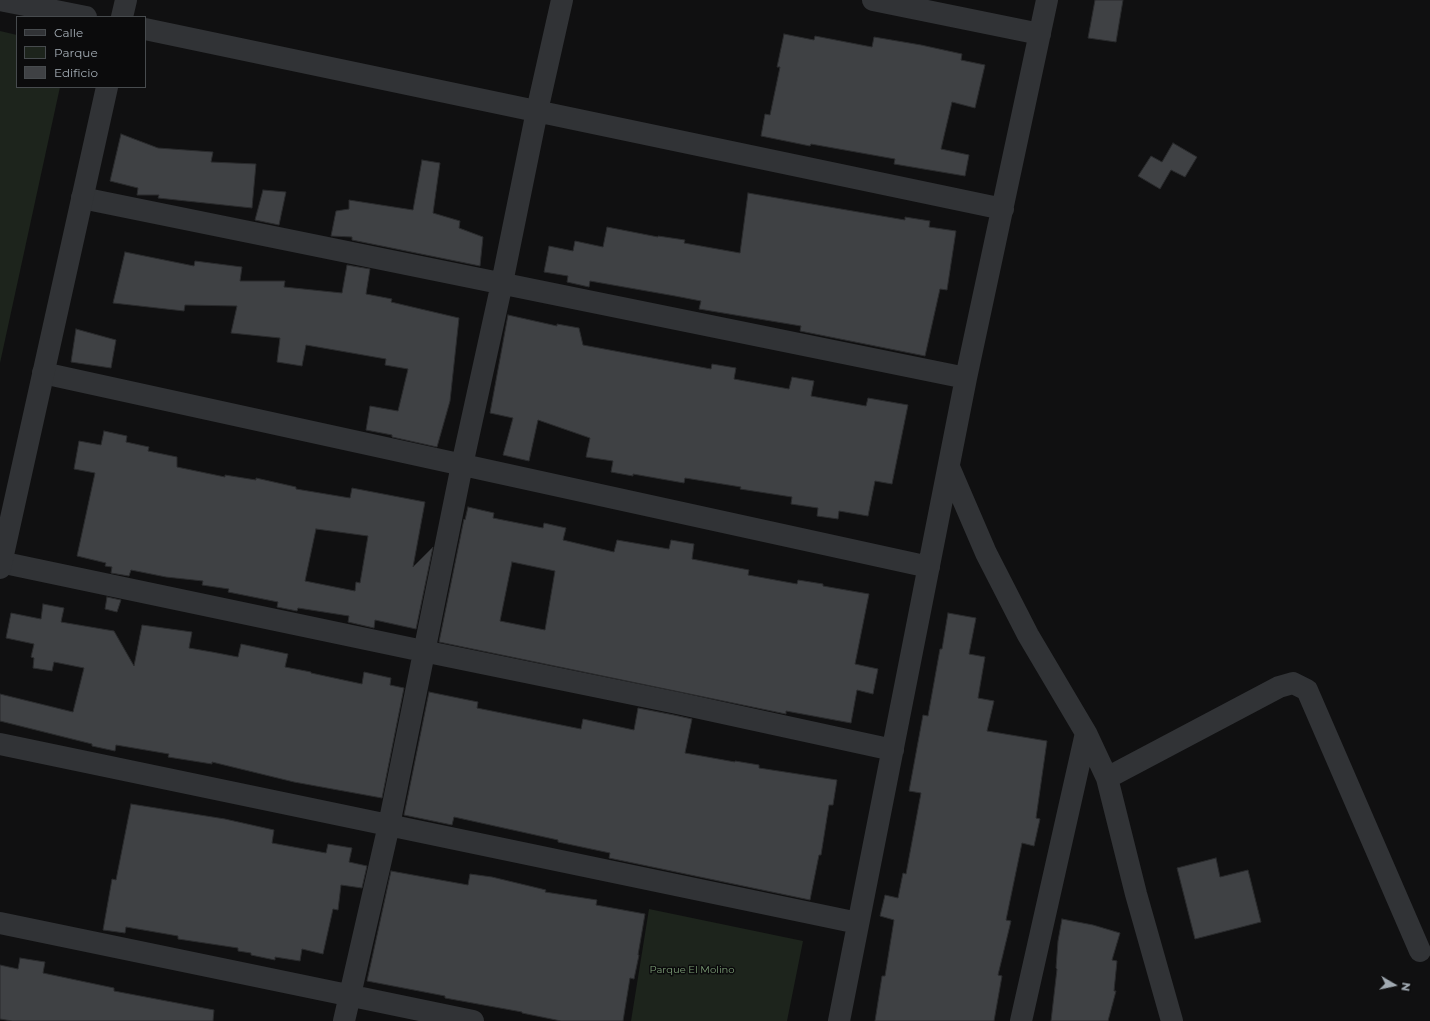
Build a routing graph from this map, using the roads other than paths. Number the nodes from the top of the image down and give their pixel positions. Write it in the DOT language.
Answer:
graph roads {
  1 [pos="0,0"];
  2 [pos="126,0"];
  3 [pos="562,0"];
  4 [pos="873,0"];
  5 [pos="1047,0"];
  6 [pos="81,16"];
  7 [pos="122,16"];
  8 [pos="146,29"];
  9 [pos="1040,34"];
  10 [pos="107,88"];
  11 [pos="537,111"];
  12 [pos="82,198"];
  13 [pos="1003,209"];
  14 [pos="502,283"];
  15 [pos="43,373"];
  16 [pos="966,378"];
  17 [pos="462,465"];
  18 [pos="949,467"];
  19 [pos="0,564"];
  20 [pos="929,567"];
  21 [pos="424,651"];
  22 [pos="1086,733"];
  23 [pos="0,744"];
  24 [pos="893,750"];
  25 [pos="1107,778"];
  26 [pos="389,825"];
  27 [pos="0,923"];
  28 [pos="858,924"];
  29 [pos="1420,951"];
  30 [pos="350,995"];
  31 [pos="344,1021"];
  32 [pos="473,1021"];
  33 [pos="839,1021"];
  34 [pos="1021,1021"];
  35 [pos="1172,1021"];
  1 -- 6 [label="street"];
  2 -- 7 [label="street"];
  3 -- 11 [label="street"];
  4 -- 9 [label="street"];
  5 -- 9 [label="street"];
  8 -- 11 [label="street"];
  9 -- 13 [label="street"];
  10 -- 12 [label="street"];
  11 -- 13 [label="street"];
  11 -- 14 [label="street"];
  12 -- 14 [label="street"];
  12 -- 15 [label="street"];
  13 -- 16 [label="street"];
  14 -- 16 [label="street"];
  14 -- 17 [label="street"];
  15 -- 17 [label="street"];
  15 -- 19 [label="street"];
  16 -- 18 [label="street"];
  17 -- 20 [label="street"];
  17 -- 21 [label="street"];
  18 -- 20 [label="street"];
  18 -- 22 [label="street"];
  19 -- 21 [label="street"];
  20 -- 24 [label="street"];
  21 -- 24 [label="street"];
  21 -- 26 [label="street"];
  22 -- 25 [label="street"];
  22 -- 34 [label="street"];
  23 -- 26 [label="street"];
  24 -- 28 [label="street"];
  25 -- 29 [label="street"];
  25 -- 35 [label="street"];
  26 -- 28 [label="street"];
  26 -- 30 [label="street"];
  27 -- 30 [label="street"];
  28 -- 33 [label="street"];
  30 -- 31 [label="street"];
  30 -- 32 [label="street"];
}
